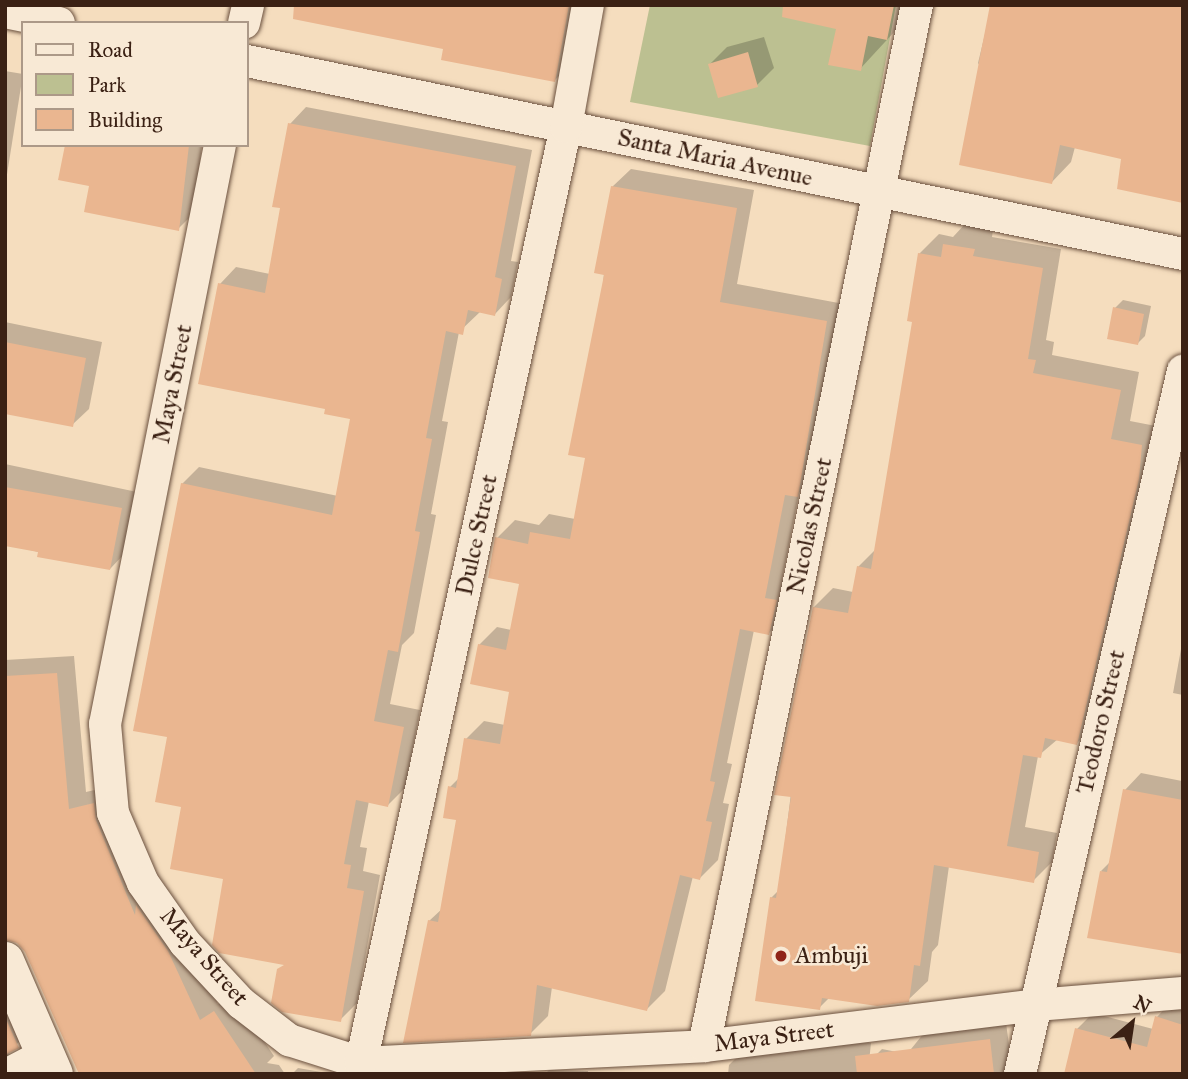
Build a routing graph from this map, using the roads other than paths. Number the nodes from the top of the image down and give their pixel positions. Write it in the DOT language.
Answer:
graph roads {
  1 [pos="588,5"];
  2 [pos="917,5"];
  3 [pos="5,12"];
  4 [pos="50,21"];
  5 [pos="248,61"];
  6 [pos="566,127"];
  7 [pos="220,147"];
  8 [pos="879,191"];
  9 [pos="1183,254"];
  10 [pos="1183,371"];
  11 [pos="5,961"];
  12 [pos="1183,992"];
  13 [pos="1036,1005"];
  14 [pos="704,1046"];
  15 [pos="361,1063"];
  16 [pos="50,1064"];
  17 [pos="8,1074"];
  18 [pos="1020,1074"];
  1 -- 6 [label="street, Dulce Street"];
  2 -- 8 [label="street, Nicolas Street"];
  3 -- 4 [label="street"];
  5 -- 6 [label="street, Santa Maria Avenue"];
  6 -- 8 [label="street, Santa Maria Avenue"];
  6 -- 15 [label="street, Dulce Street"];
  7 -- 15 [label="street, Maya Street"];
  8 -- 9 [label="street, Santa Maria Avenue"];
  8 -- 14 [label="street, Nicolas Street"];
  10 -- 13 [label="street, Teodoro Street"];
  11 -- 16 [label="main road"];
  12 -- 13 [label="street, Maya Street"];
  13 -- 14 [label="street, Maya Street"];
  13 -- 18 [label="street, Teodoro Street"];
  14 -- 15 [label="street, Maya Street"];
  16 -- 17 [label="street"];
}
